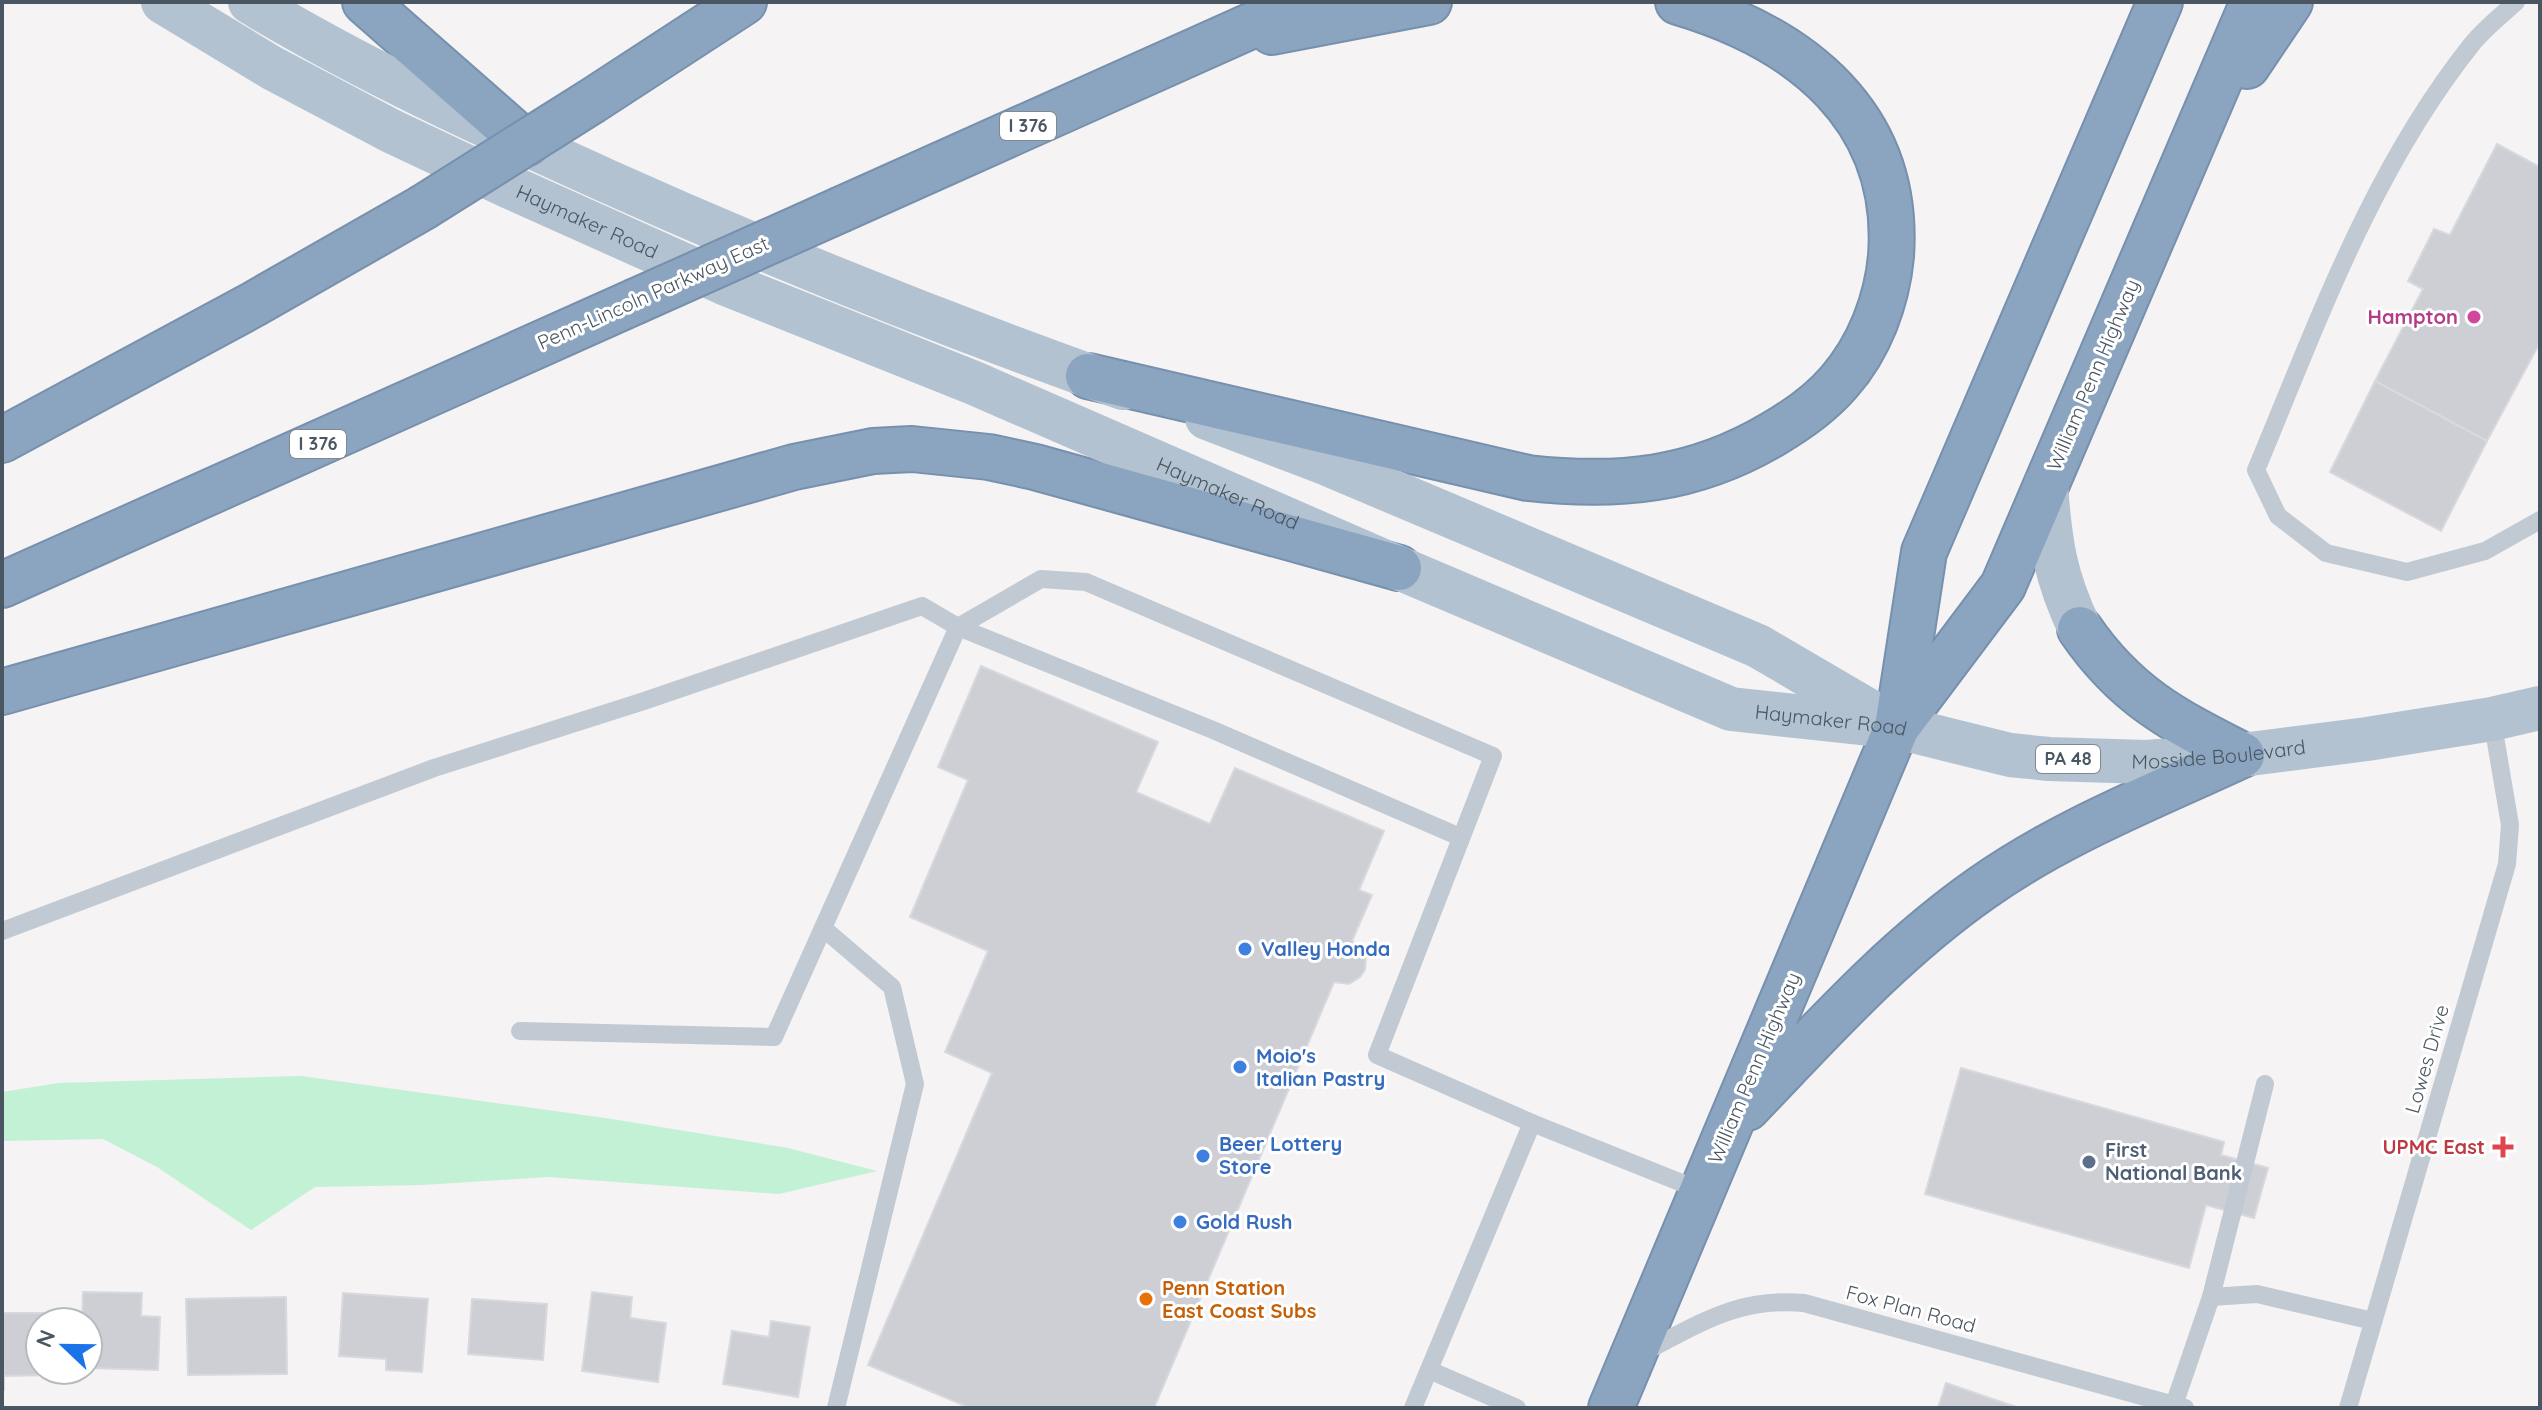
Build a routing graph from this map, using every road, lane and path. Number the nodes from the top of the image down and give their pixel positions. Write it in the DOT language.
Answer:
graph roads {
  1 [pos="163,2"];
  2 [pos="250,2"];
  3 [pos="365,2"];
  4 [pos="744,2"];
  5 [pos="1304,2"];
  6 [pos="1429,2"];
  7 [pos="1678,2"];
  8 [pos="2160,2"];
  9 [pos="2253,2"];
  10 [pos="2290,2"];
  11 [pos="2516,2"];
  12 [pos="1214,42"];
  13 [pos="528,145"];
  14 [pos="2187,154"];
  15 [pos="1088,376"];
  16 [pos="2,440"];
  17 [pos="2046,485"];
  18 [pos="2540,520"];
  19 [pos="1399,568"];
  20 [pos="2,585"];
  21 [pos="958,627"];
  22 [pos="2080,629"];
  23 [pos="2,692"];
  24 [pos="2540,708"];
  25 [pos="2492,719"];
  26 [pos="1897,727"];
  27 [pos="2242,755"];
  28 [pos="1460,837"];
  29 [pos="823,928"];
  30 [pos="2,931"];
  31 [pos="520,1031"];
  32 [pos="2265,1084"];
  33 [pos="1532,1123"];
  34 [pos="1728,1127"];
  35 [pos="1702,1191"];
  36 [pos="2211,1297"];
  37 [pos="2373,1321"];
  38 [pos="1631,1359"];
  39 [pos="1429,1370"];
  40 [pos="2179,1406"];
  41 [pos="836,1408"];
  42 [pos="1413,1408"];
  43 [pos="1517,1408"];
  44 [pos="1611,1408"];
  45 [pos="2348,1408"];
  1 -- 19 [label="main road, Haymaker Road"];
  2 -- 13 [label="main road, Haymaker Road"];
  3 -- 13 [label="highway"];
  4 -- 16 [label="highway, bridge"];
  5 -- 12 [label="highway, Penn-Lincoln Parkway East / I 376"];
  6 -- 12 [label="highway"];
  7 -- 15 [label="highway"];
  8 -- 26 [label="highway, William Penn Highway"];
  9 -- 14 [label="highway, William Penn Highway"];
  10 -- 14 [label="highway"];
  11 -- 18 [label="lane"];
  12 -- 20 [label="highway, Penn-Lincoln Parkway East / I 376, bridge"];
  13 -- 15 [label="main road, Haymaker Road"];
  14 -- 17 [label="highway, William Penn Highway"];
  15 -- 26 [label="main road, Haymaker Road"];
  17 -- 22 [label="main road"];
  17 -- 26 [label="highway, William Penn Highway"];
  19 -- 23 [label="highway"];
  19 -- 26 [label="main road, Haymaker Road"];
  21 -- 28 [label="lane"];
  21 -- 28 [label="lane"];
  21 -- 29 [label="lane"];
  21 -- 30 [label="lane"];
  22 -- 27 [label="highway"];
  24 -- 25 [label="main road, Mosside Boulevard / PA 48"];
  25 -- 27 [label="main road, Mosside Boulevard / PA 48"];
  25 -- 37 [label="lane, Lowes Drive"];
  26 -- 27 [label="main road, Mosside Boulevard / PA 48"];
  26 -- 34 [label="highway, William Penn Highway"];
  27 -- 34 [label="highway"];
  28 -- 33 [label="lane"];
  29 -- 31 [label="lane"];
  29 -- 41 [label="lane"];
  32 -- 36 [label="lane"];
  33 -- 35 [label="lane"];
  33 -- 39 [label="lane"];
  34 -- 35 [label="highway, William Penn Highway"];
  35 -- 38 [label="highway, William Penn Highway"];
  36 -- 37 [label="lane"];
  36 -- 40 [label="lane"];
  37 -- 45 [label="lane, Lowes Drive"];
  38 -- 40 [label="lane, Fox Plan Road"];
  38 -- 44 [label="highway, William Penn Highway"];
  39 -- 42 [label="lane"];
  39 -- 43 [label="lane"];
}
